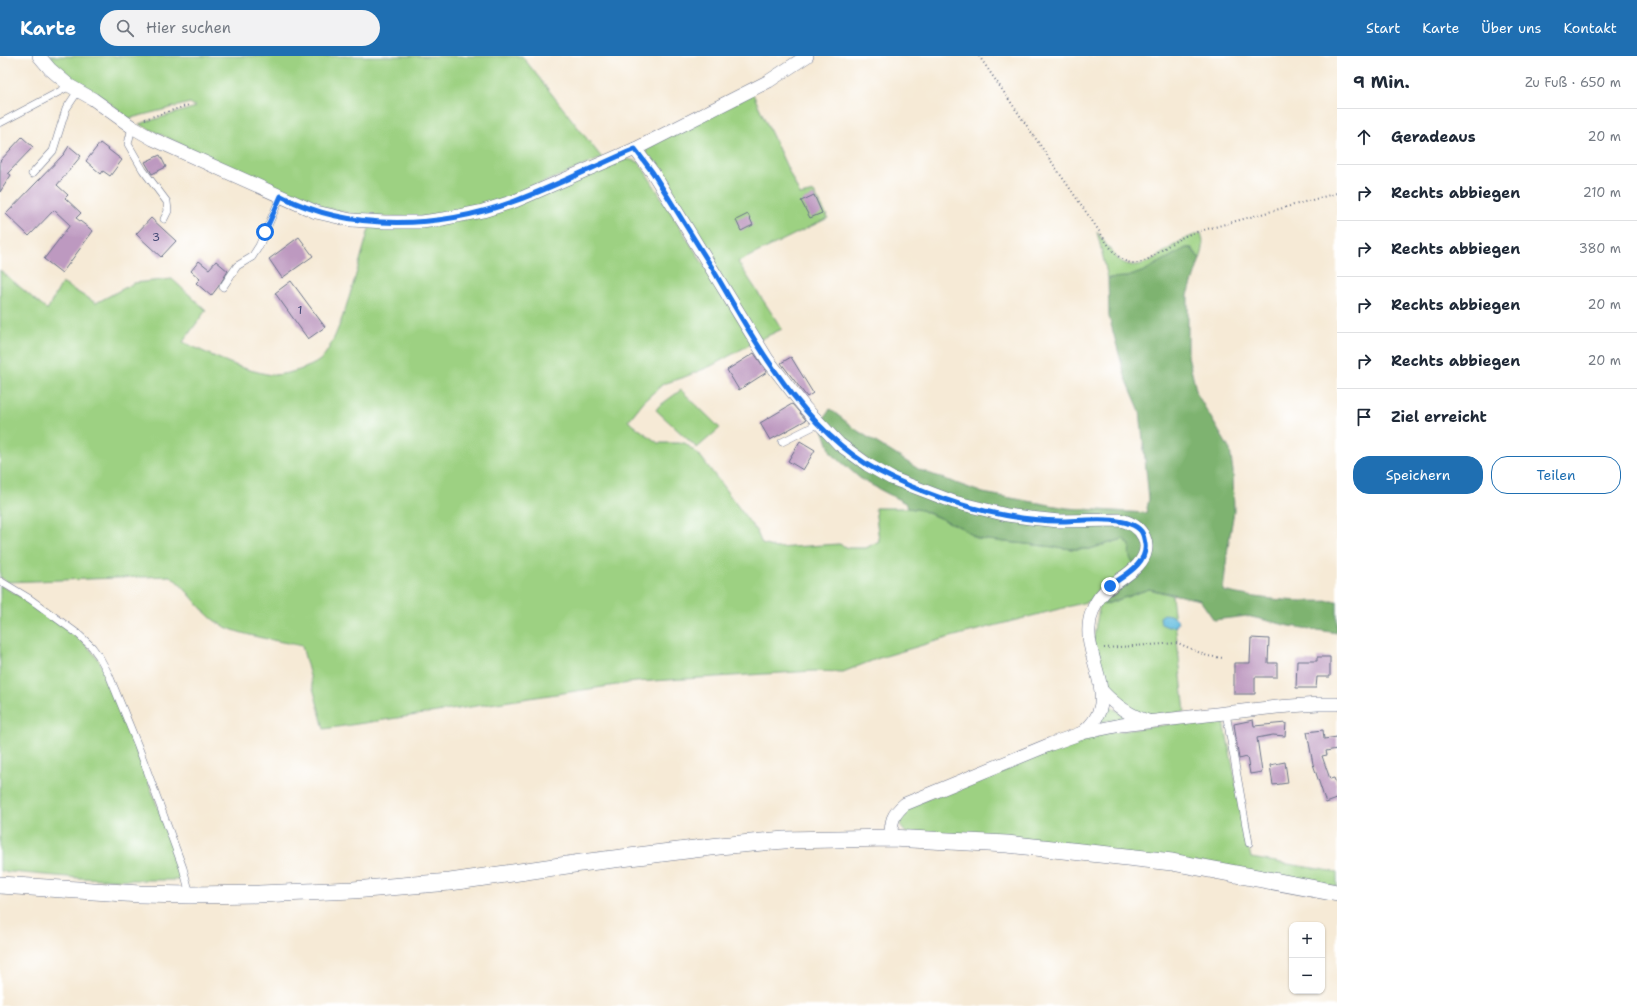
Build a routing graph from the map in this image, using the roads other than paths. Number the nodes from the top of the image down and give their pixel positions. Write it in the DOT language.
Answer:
graph roads {
  1 [pos="39,56"];
  2 [pos="807,56"];
  3 [pos="74,89"];
  4 [pos="0,122"];
  5 [pos="132,127"];
  6 [pos="635,149"];
  7 [pos="32,174"];
  8 [pos="281,196"];
  9 [pos="164,219"];
  10 [pos="223,287"];
  11 [pos="818,424"];
  12 [pos="782,442"];
  13 [pos="0,581"];
  14 [pos="1102,691"];
  15 [pos="1337,704"];
  16 [pos="1223,714"];
  17 [pos="1150,721"];
  18 [pos="1082,733"];
  19 [pos="891,838"];
  20 [pos="1249,843"];
  21 [pos="0,885"];
  22 [pos="1337,893"];
  23 [pos="190,895"];
  1 -- 3 [label="street"];
  2 -- 6 [label="street"];
  3 -- 4 [label="lane"];
  3 -- 5 [label="street"];
  3 -- 7 [label="lane"];
  5 -- 8 [label="street"];
  5 -- 9 [label="lane"];
  6 -- 8 [label="street"];
  6 -- 11 [label="street"];
  8 -- 10 [label="lane"];
  11 -- 12 [label="lane"];
  11 -- 14 [label="street"];
  13 -- 23 [label="lane"];
  14 -- 17 [label="street"];
  14 -- 18 [label="street"];
  15 -- 16 [label="street"];
  16 -- 17 [label="street"];
  16 -- 20 [label="lane"];
  17 -- 18 [label="street"];
  18 -- 19 [label="street"];
  19 -- 22 [label="street"];
  19 -- 23 [label="street"];
  21 -- 23 [label="street"];
}
